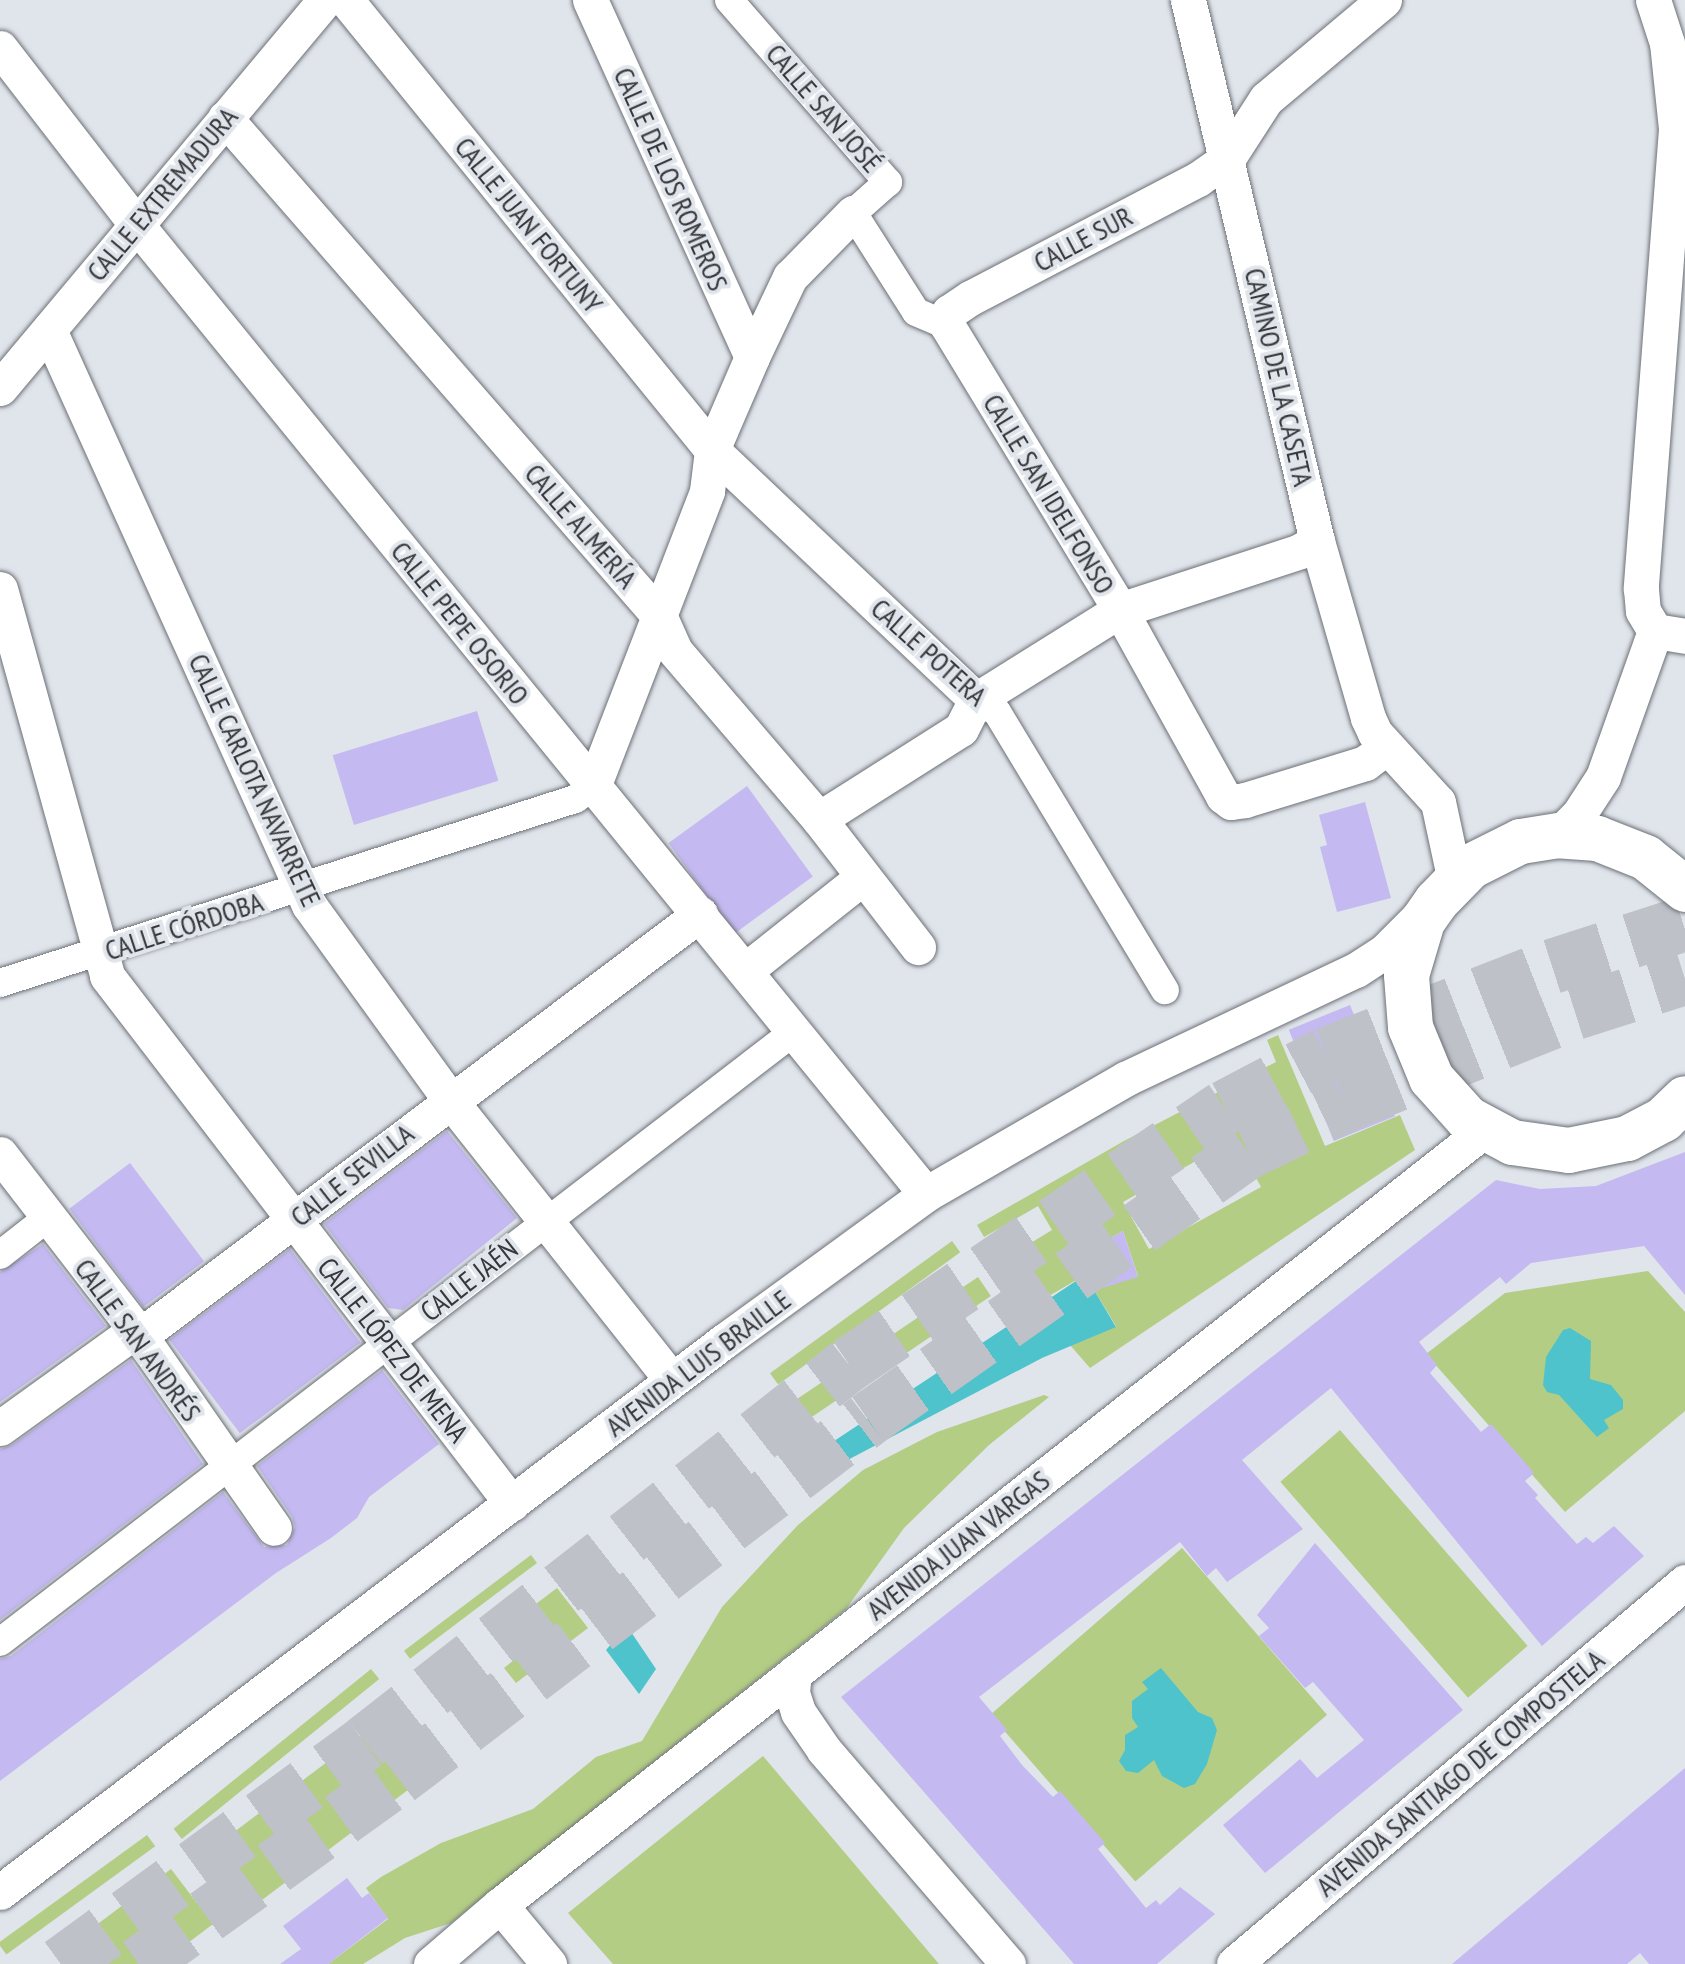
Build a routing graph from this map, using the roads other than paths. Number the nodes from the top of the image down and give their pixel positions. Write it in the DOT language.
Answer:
graph roads {
  1 [pos="325,0"];
  2 [pos="346,0"];
  3 [pos="590,0"];
  4 [pos="729,0"];
  5 [pos="1188,0"];
  6 [pos="1384,0"];
  7 [pos="1653,0"];
  8 [pos="0,48"];
  9 [pos="226,118"];
  10 [pos="1228,158"];
  11 [pos="854,213"];
  12 [pos="136,224"];
  13 [pos="947,325"];
  14 [pos="49,330"];
  15 [pos="752,358"];
  16 [pos="0,388"];
  17 [pos="712,450"];
  18 [pos="1318,540"];
  19 [pos="0,590"];
  20 [pos="1120,610"];
  21 [pos="660,617"];
  22 [pos="1670,634"];
  23 [pos="976,700"];
  24 [pos="1387,747"];
  25 [pos="1603,777"];
  26 [pos="592,787"];
  27 [pos="1443,816"];
  28 [pos="819,819"];
  29 [pos="1558,835"];
  30 [pos="1651,849"];
  31 [pos="1495,851"];
  32 [pos="863,877"];
  33 [pos="1685,888"];
  34 [pos="1445,891"];
  35 [pos="306,897"];
  36 [pos="700,914"];
  37 [pos="918,947"];
  38 [pos="101,952"];
  39 [pos="747,969"];
  40 [pos="0,983"];
  41 [pos="1165,990"];
  42 [pos="796,1030"];
  43 [pos="1685,1098"];
  44 [pos="450,1100"];
  45 [pos="1487,1128"];
  46 [pos="0,1154"];
  47 [pos="926,1194"];
  48 [pos="47,1218"];
  49 [pos="291,1220"];
  50 [pos="548,1220"];
  51 [pos="0,1255"];
  52 [pos="136,1330"];
  53 [pos="390,1342"];
  54 [pos="672,1380"];
  55 [pos="0,1428"];
  56 [pos="228,1466"];
  57 [pos="512,1504"];
  58 [pos="274,1528"];
  59 [pos="1685,1582"];
  60 [pos="0,1642"];
  61 [pos="794,1673"];
  62 [pos="0,1892"];
  63 [pos="500,1905"];
  64 [pos="431,1964"];
  65 [pos="549,1964"];
  66 [pos="1008,1964"];
  67 [pos="1234,1964"];
  1 -- 9 [label="street, CALLE EXTREMADURA"];
  2 -- 17 [label="street, CALLE JUAN FORTUNY"];
  3 -- 15 [label="street, CALLE DE LOS ROMEROS"];
  4 -- 11 [label="street, CALLE SAN JOSÉ"];
  5 -- 10 [label="street, CAMINO DE LA CASETA"];
  6 -- 10 [label="street"];
  7 -- 22 [label="street"];
  8 -- 12 [label="street, CALLE PEPE OSORIO"];
  9 -- 12 [label="street, CALLE EXTREMADURA"];
  9 -- 21 [label="street, CALLE ALMERÍA"];
  10 -- 13 [label="street, CALLE SUR"];
  10 -- 18 [label="street, CAMINO DE LA CASETA"];
  11 -- 13 [label="street, CALLE SAN IDELFONSO"];
  11 -- 15 [label="street"];
  12 -- 14 [label="street, CALLE EXTREMADURA"];
  12 -- 26 [label="street, CALLE PEPE OSORIO"];
  13 -- 20 [label="street, CALLE SAN IDELFONSO"];
  14 -- 16 [label="street, CALLE EXTREMADURA"];
  14 -- 35 [label="street, CALLE CARLOTA NAVARRETE"];
  15 -- 17 [label="street"];
  17 -- 21 [label="street"];
  17 -- 23 [label="street, CALLE POTERA"];
  18 -- 20 [label="street"];
  18 -- 24 [label="street, CAMINO DE LA CASETA"];
  19 -- 38 [label="street, CALLE LÓPEZ DE MENA"];
  20 -- 23 [label="street"];
  20 -- 24 [label="street, CALLE SAN IDELFONSO"];
  21 -- 26 [label="street"];
  21 -- 28 [label="street, CALLE ALMERÍA"];
  22 -- 25 [label="street"];
  23 -- 28 [label="street"];
  23 -- 41 [label="street, CALLE POTERA"];
  24 -- 27 [label="street, CAMINO DE LA CASETA"];
  25 -- 29 [label="street"];
  25 -- 30 [label="street"];
  26 -- 35 [label="street, CALLE CÓRDOBA"];
  26 -- 36 [label="street, CALLE PEPE OSORIO"];
  27 -- 31 [label="street"];
  27 -- 34 [label="street"];
  28 -- 32 [label="street, CALLE ALMERÍA"];
  29 -- 30 [label="street"];
  29 -- 31 [label="street"];
  30 -- 33 [label="street"];
  31 -- 34 [label="street"];
  32 -- 37 [label="street, CALLE ALMERÍA"];
  32 -- 39 [label="street"];
  34 -- 45 [label="street"];
  34 -- 47 [label="street, AVENIDA LUIS BRAILLE"];
  35 -- 38 [label="street, CALLE CÓRDOBA"];
  35 -- 44 [label="street, CALLE CARLOTA NAVARRETE"];
  36 -- 39 [label="street, CALLE PEPE OSORIO"];
  36 -- 44 [label="street, CALLE SEVILLA"];
  38 -- 40 [label="street, CALLE CÓRDOBA"];
  38 -- 49 [label="street, CALLE LÓPEZ DE MENA"];
  39 -- 42 [label="street, CALLE PEPE OSORIO"];
  42 -- 47 [label="street, CALLE PEPE OSORIO"];
  42 -- 50 [label="street, CALLE JAÉN"];
  43 -- 45 [label="street"];
  44 -- 49 [label="street, CALLE SEVILLA"];
  44 -- 50 [label="street, CALLE CARLOTA NAVARRETE"];
  45 -- 61 [label="street, AVENIDA JUAN VARGAS"];
  46 -- 48 [label="street, CALLE SAN ANDRÉS"];
  47 -- 54 [label="street, AVENIDA LUIS BRAILLE"];
  48 -- 51 [label="street"];
  48 -- 52 [label="street, CALLE SAN ANDRÉS"];
  49 -- 52 [label="street, CALLE SEVILLA"];
  49 -- 53 [label="street, CALLE LÓPEZ DE MENA"];
  50 -- 53 [label="street, CALLE JAÉN"];
  50 -- 54 [label="street, CALLE CARLOTA NAVARRETE"];
  52 -- 55 [label="street, CALLE SEVILLA"];
  52 -- 56 [label="street, CALLE SAN ANDRÉS"];
  53 -- 56 [label="street, CALLE JAÉN"];
  53 -- 57 [label="street, CALLE LÓPEZ DE MENA"];
  54 -- 57 [label="street, AVENIDA LUIS BRAILLE"];
  56 -- 58 [label="street, CALLE SAN ANDRÉS"];
  56 -- 60 [label="street, CALLE JAÉN"];
  57 -- 62 [label="street, AVENIDA LUIS BRAILLE"];
  59 -- 67 [label="street, AVENIDA SANTIAGO DE COMPOSTELA"];
  61 -- 63 [label="street, AVENIDA JUAN VARGAS"];
  61 -- 66 [label="street"];
  63 -- 64 [label="street, AVENIDA JUAN VARGAS"];
  63 -- 65 [label="street"];
}
